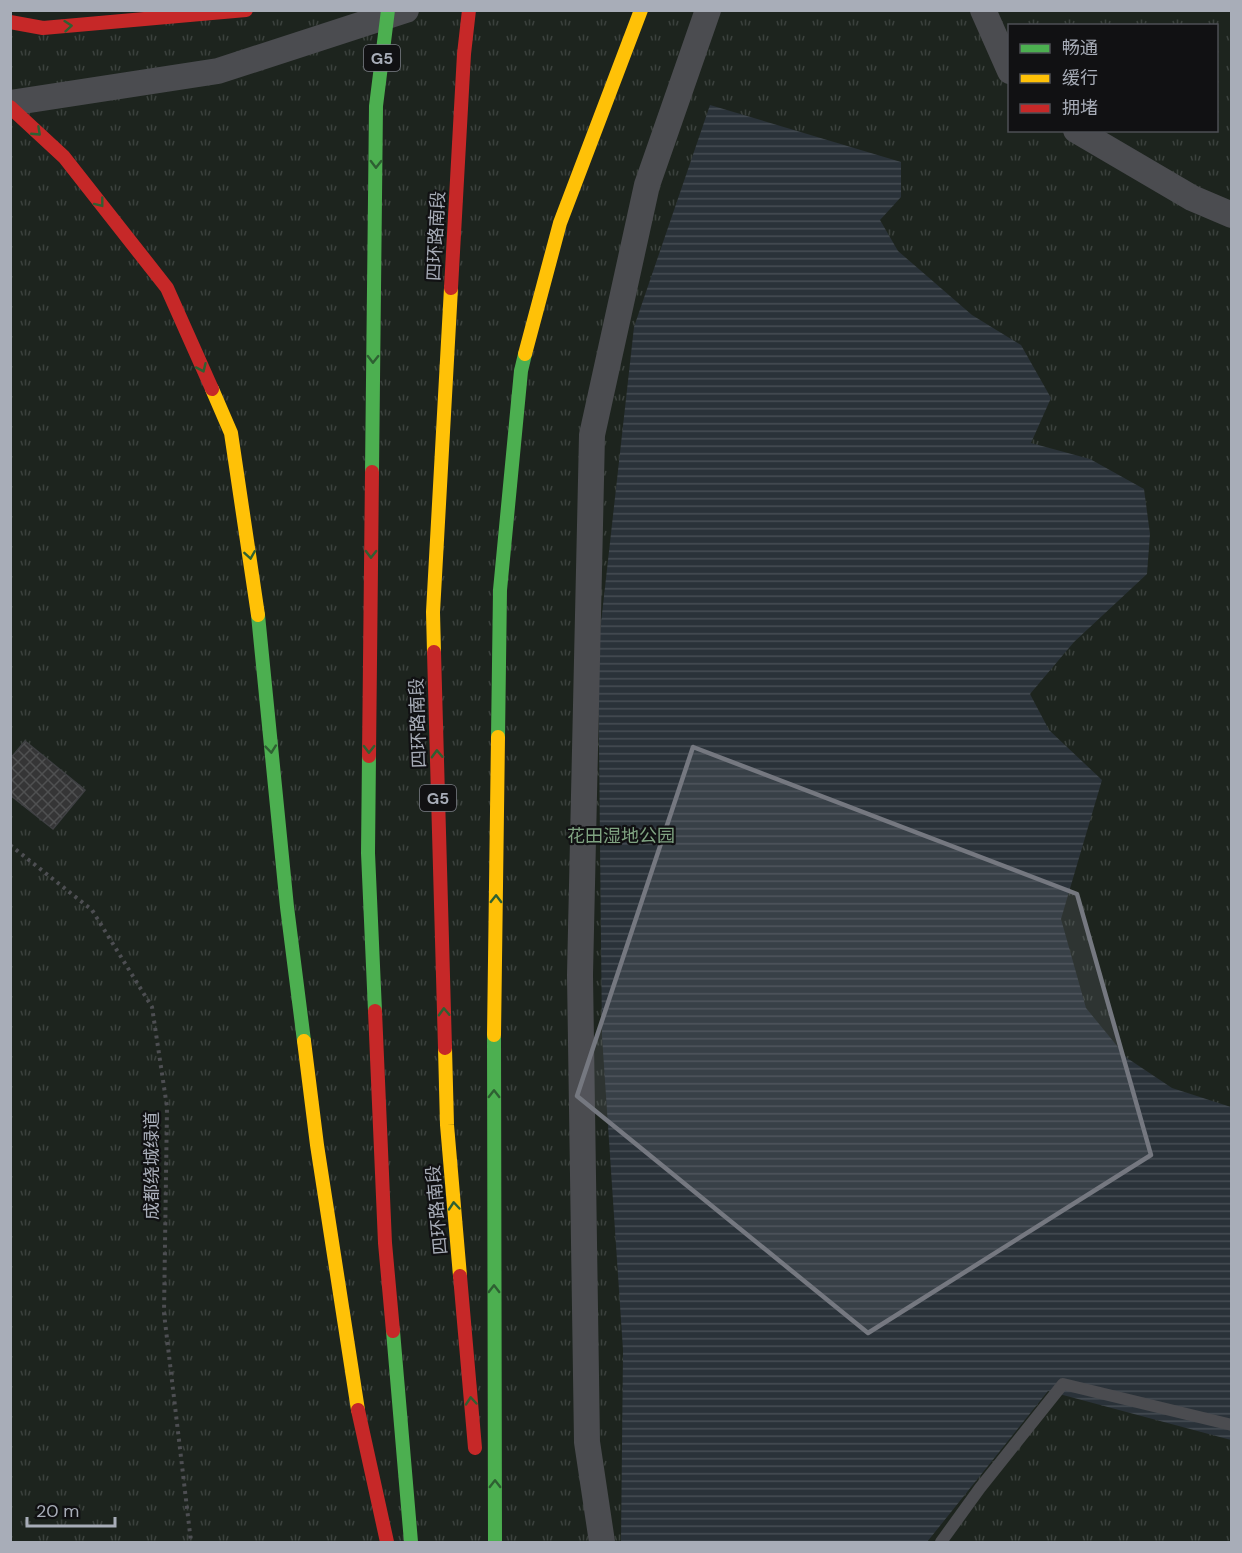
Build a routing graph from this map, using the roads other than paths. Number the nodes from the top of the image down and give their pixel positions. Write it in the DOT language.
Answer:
graph roads {
  1 [pos="246,10"];
  2 [pos="388,10"];
  3 [pos="406,10"];
  4 [pos="469,10"];
  5 [pos="641,10"];
  6 [pos="708,10"];
  7 [pos="983,10"];
  8 [pos="10,22"];
  9 [pos="1008,66"];
  10 [pos="10,105"];
  11 [pos="1079,132"];
  12 [pos="1232,215"];
  13 [pos="1232,1425"];
  14 [pos="476,1459"];
  15 [pos="482,1519"];
  16 [pos="387,1542"];
  17 [pos="411,1542"];
  18 [pos="484,1542"];
  19 [pos="495,1542"];
  20 [pos="602,1542"];
  21 [pos="941,1542"];
  8 -- 1 [label="highway, one-way"];
  2 -- 17 [label="highway, G5, one-way"];
  3 -- 10 [label="street"];
  14 -- 4 [label="highway, 四环路南段 / G5, one-way"];
  19 -- 5 [label="highway, one-way"];
  6 -- 20 [label="street"];
  7 -- 9 [label="street"];
  10 -- 16 [label="highway, one-way"];
  11 -- 12 [label="street"];
  13 -- 21 [label="lane"];
  15 -- 18 [label="highway"];
}
